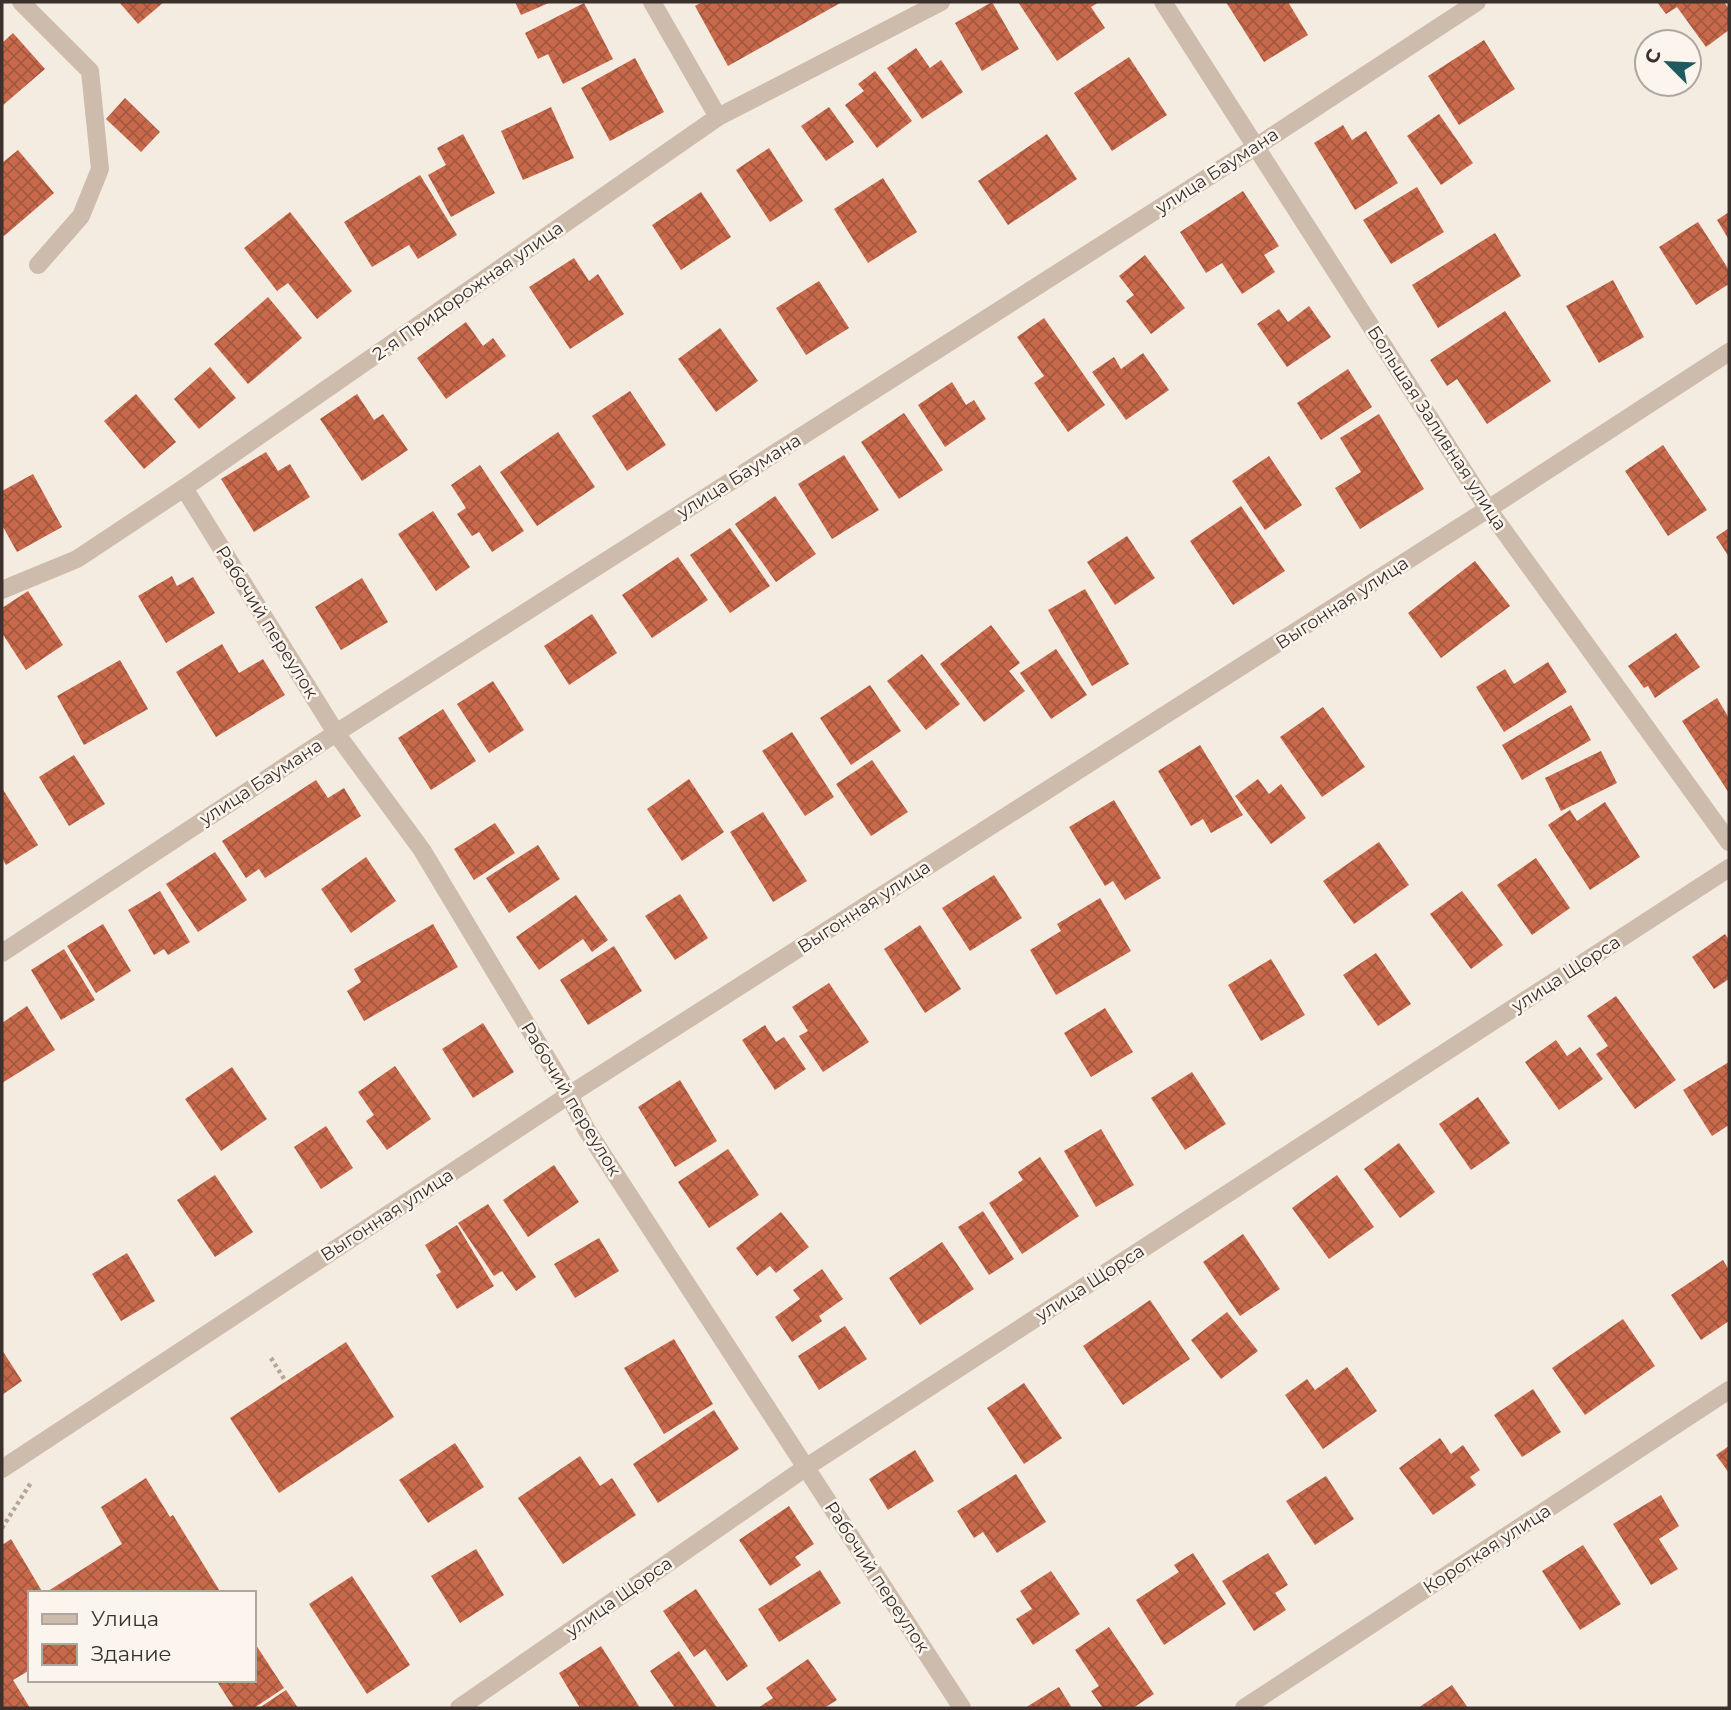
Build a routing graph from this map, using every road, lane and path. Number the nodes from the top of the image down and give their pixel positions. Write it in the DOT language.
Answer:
graph roads {
  1 [pos="21,2"];
  2 [pos="652,2"];
  3 [pos="941,2"];
  4 [pos="1163,2"];
  5 [pos="1478,2"];
  6 [pos="718,117"];
  7 [pos="1257,146"];
  8 [pos="38,265"];
  9 [pos="1729,352"];
  10 [pos="184,488"];
  11 [pos="1488,509"];
  12 [pos="2,590"];
  13 [pos="336,733"];
  14 [pos="1729,842"];
  15 [pos="1729,869"];
  16 [pos="2,953"];
  17 [pos="569,1095"];
  18 [pos="271,1358"];
  19 [pos="286,1382"];
  20 [pos="1729,1390"];
  21 [pos="805,1468"];
  22 [pos="2,1469"];
  23 [pos="21,1501"];
  24 [pos="2,1528"];
  25 [pos="459,1708"];
  26 [pos="962,1708"];
  27 [pos="1244,1708"];
  1 -- 8 [label="street"];
  2 -- 6 [label="street"];
  3 -- 6 [label="street, 2-я Придорожная улица"];
  4 -- 7 [label="street, Большая Заливная улица"];
  5 -- 7 [label="street, улица Баумана"];
  6 -- 10 [label="street, 2-я Придорожная улица"];
  7 -- 11 [label="street, Большая Заливная улица"];
  7 -- 13 [label="street, улица Баумана"];
  9 -- 11 [label="street, Выгонная улица"];
  10 -- 12 [label="street, 2-я Придорожная улица"];
  10 -- 13 [label="street, Рабочий переулок"];
  11 -- 14 [label="street, Большая Заливная улица"];
  11 -- 17 [label="street, Выгонная улица"];
  13 -- 16 [label="street, улица Баумана"];
  13 -- 17 [label="street, Рабочий переулок"];
  15 -- 21 [label="street, улица Щорса"];
  17 -- 21 [label="street, Рабочий переулок"];
  17 -- 22 [label="street, Выгонная улица"];
  18 -- 19 [label="path"];
  20 -- 27 [label="street, Короткая улица"];
  21 -- 25 [label="street, улица Щорса"];
  21 -- 26 [label="street, Рабочий переулок"];
  23 -- 24 [label="path"];
}
